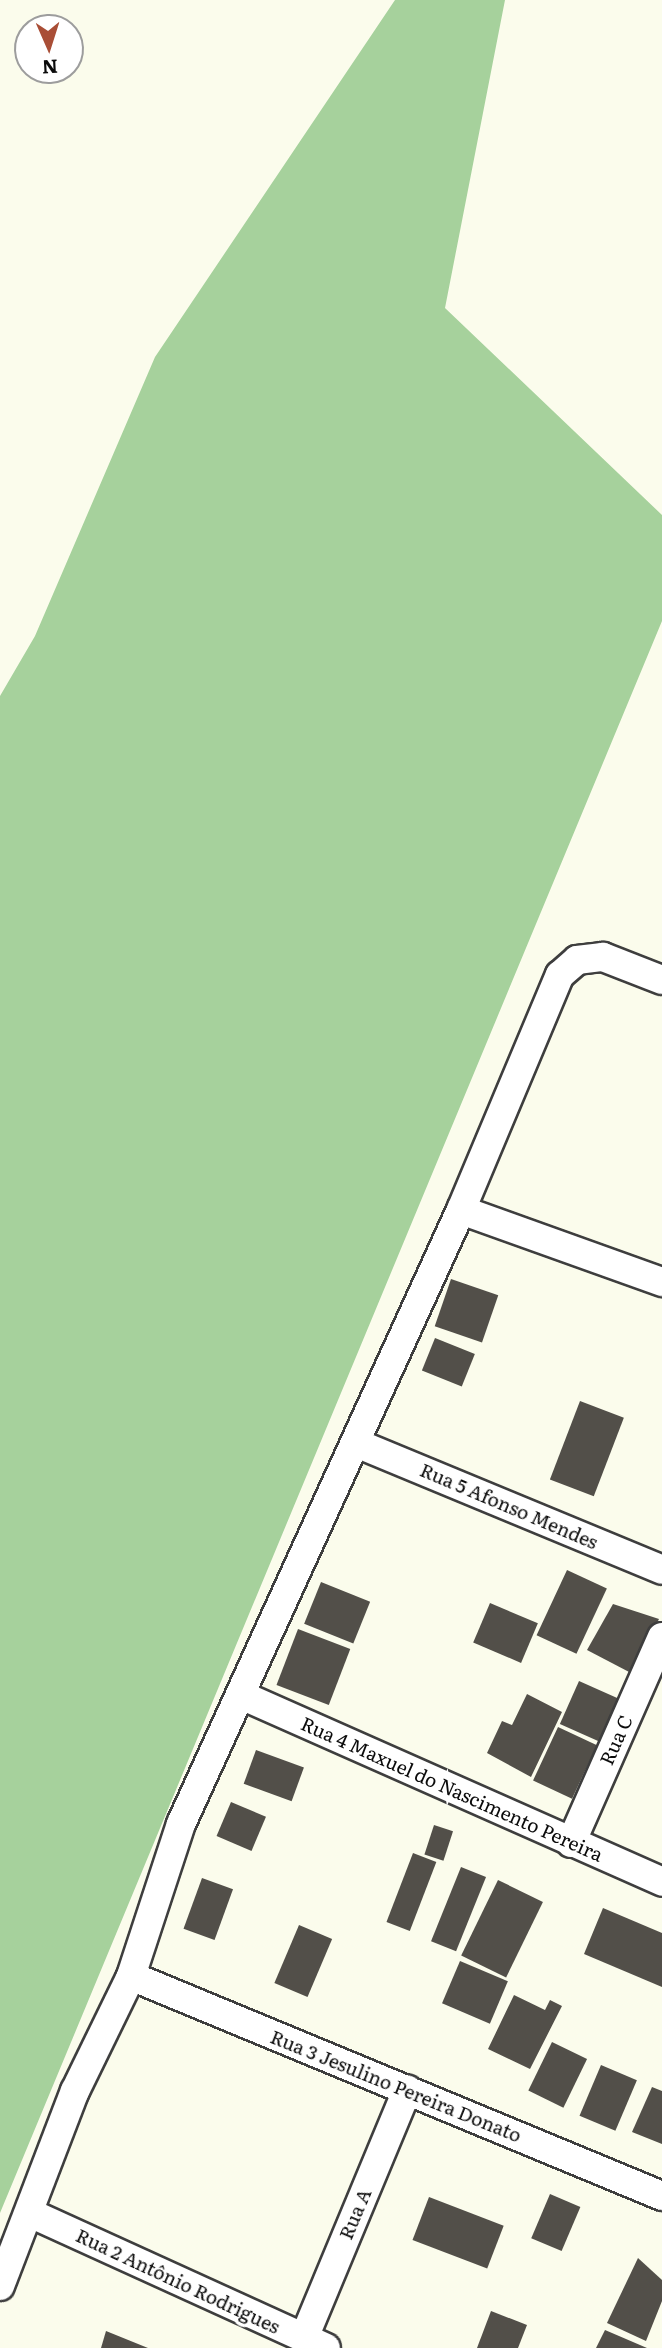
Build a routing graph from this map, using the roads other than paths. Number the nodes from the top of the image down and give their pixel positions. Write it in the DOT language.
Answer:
graph roads {
  1 [pos="662,980"];
  2 [pos="461,1210"];
  3 [pos="662,1282"];
  4 [pos="356,1443"];
  5 [pos="662,1570"];
  6 [pos="662,1637"];
  7 [pos="242,1695"];
  8 [pos="571,1843"];
  9 [pos="662,1882"];
  10 [pos="131,1976"];
  11 [pos="407,2090"];
  12 [pos="662,2196"];
  13 [pos="30,2213"];
  14 [pos="0,2286"];
  15 [pos="315,2343"];
  1 -- 2 [label="street"];
  2 -- 3 [label="street"];
  2 -- 4 [label="street"];
  4 -- 5 [label="street, Rua 5 Afonso Mendes"];
  4 -- 7 [label="street"];
  6 -- 8 [label="street, Rua C"];
  7 -- 8 [label="street, Rua 4 Maxuel do Nascimento Pereira"];
  7 -- 10 [label="street"];
  8 -- 9 [label="street, Rua 4 Maxuel do Nascimento Pereira"];
  10 -- 11 [label="street, Rua 3 Jesulino Pereira Donato"];
  10 -- 13 [label="street"];
  11 -- 12 [label="street, Rua 3 Jesulino Pereira Donato"];
  11 -- 15 [label="street, Rua A"];
  13 -- 14 [label="street"];
  13 -- 15 [label="street, Rua 2 Antônio Rodrigues"];
}
